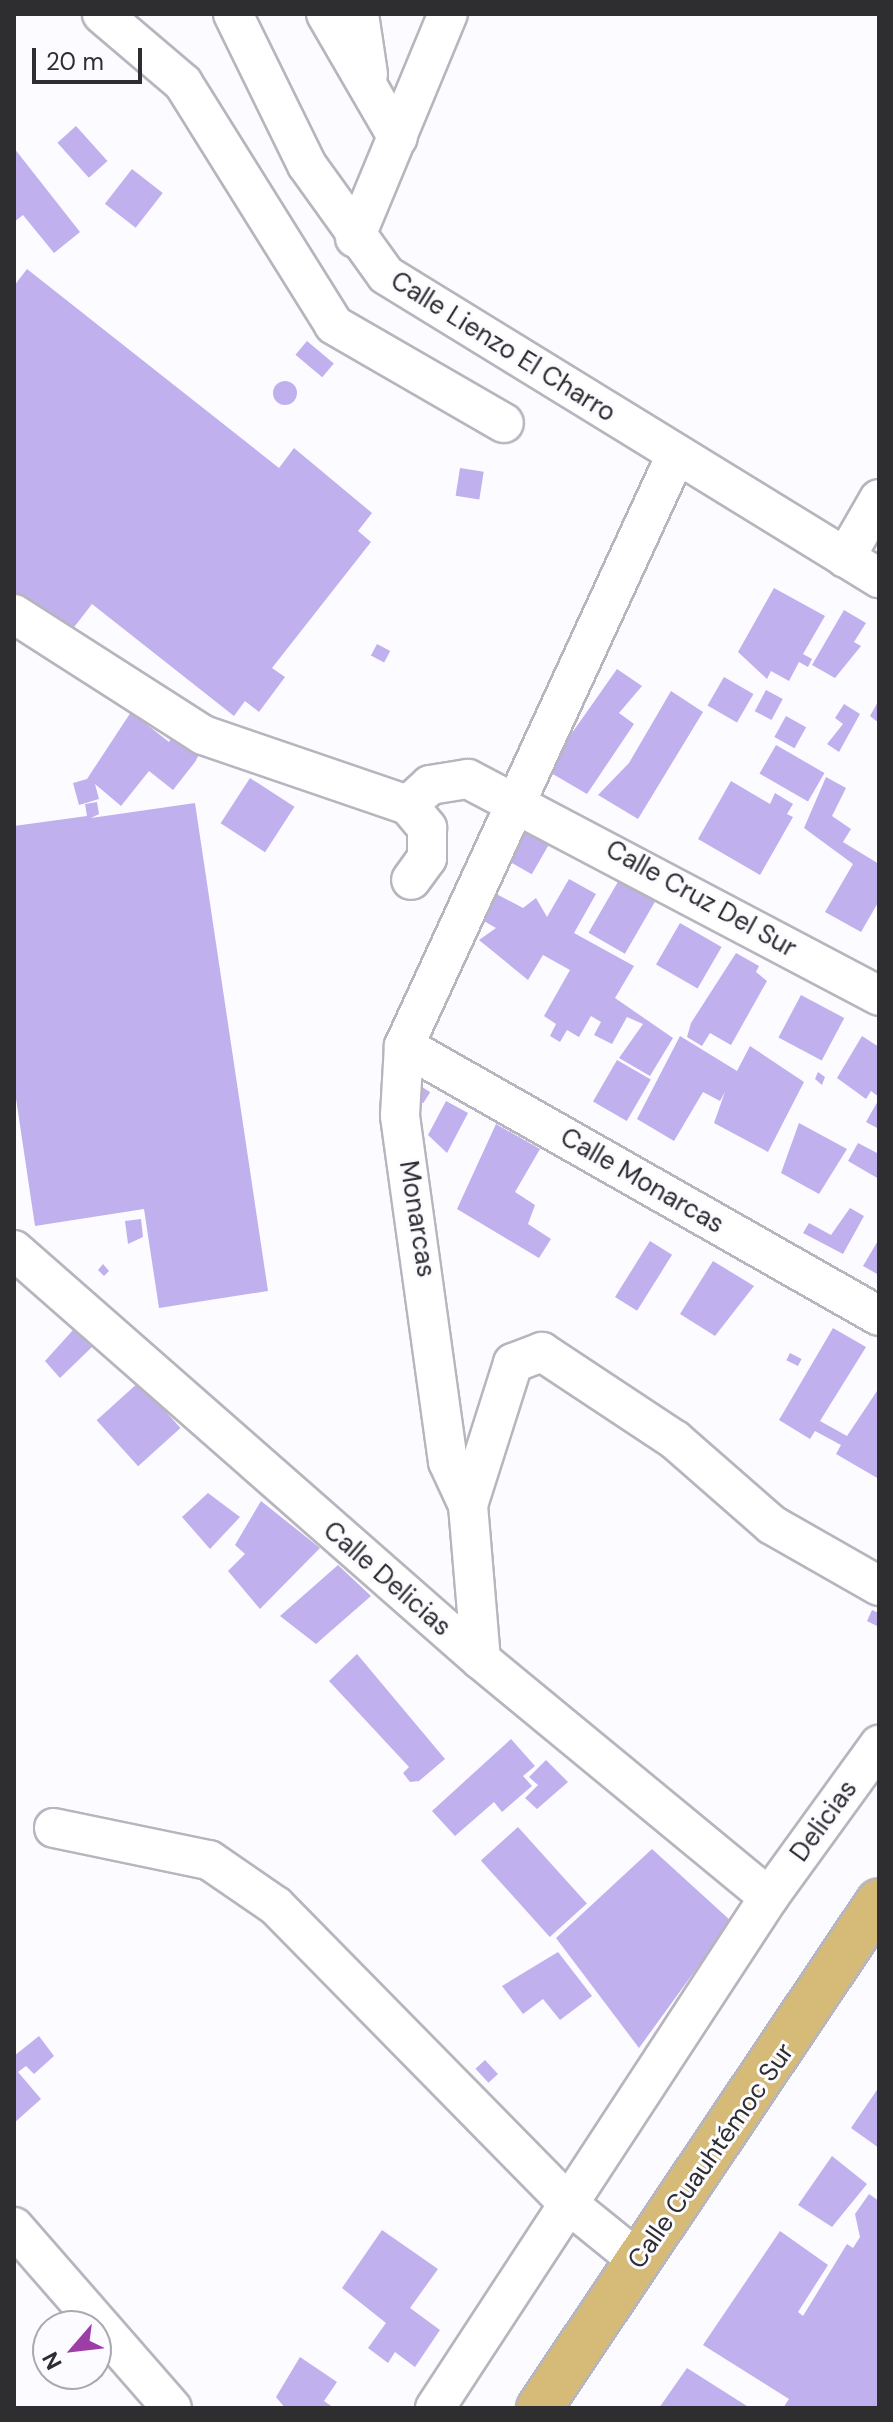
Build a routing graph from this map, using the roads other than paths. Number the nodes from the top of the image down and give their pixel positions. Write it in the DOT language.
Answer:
graph roads {
  1 [pos="102,14"];
  2 [pos="233,14"];
  3 [pos="326,14"];
  4 [pos="359,14"];
  5 [pos="448,14"];
  6 [pos="371,93"];
  7 [pos="398,138"];
  8 [pos="355,238"];
  9 [pos="504,423"];
  10 [pos="676,455"];
  11 [pos="879,499"];
  12 [pos="845,558"];
  13 [pos="879,578"];
  14 [pos="14,614"];
  15 [pos="522,801"];
  16 [pos="408,805"];
  17 [pos="411,880"];
  18 [pos="879,996"];
  19 [pos="404,1046"];
  20 [pos="14,1250"];
  21 [pos="879,1316"];
  22 [pos="468,1505"];
  23 [pos="879,1586"];
  24 [pos="481,1660"];
  25 [pos="879,1745"];
  26 [pos="54,1828"];
  27 [pos="769,1897"];
  28 [pos="879,1901"];
  29 [pos="571,2206"];
  30 [pos="14,2227"];
  31 [pos="639,2261"];
  32 [pos="172,2408"];
  33 [pos="435,2408"];
  34 [pos="539,2408"];
  1 -- 9 [label="street"];
  2 -- 8 [label="street, Calle Lienzo El Charro"];
  3 -- 6 [label="street"];
  4 -- 6 [label="street"];
  5 -- 7 [label="street"];
  6 -- 7 [label="street"];
  7 -- 8 [label="street"];
  8 -- 10 [label="street, Calle Lienzo El Charro"];
  10 -- 12 [label="street, Calle Lienzo El Charro"];
  10 -- 15 [label="street, Monarcas"];
  11 -- 12 [label="street"];
  12 -- 13 [label="street, Calle Lienzo El Charro"];
  14 -- 16 [label="street"];
  15 -- 16 [label="street, Calle Cruz Del Sur"];
  15 -- 18 [label="street, Calle Cruz Del Sur"];
  15 -- 19 [label="street, Monarcas"];
  16 -- 17 [label="street"];
  19 -- 21 [label="street, Calle Monarcas"];
  19 -- 22 [label="street, Monarcas"];
  20 -- 24 [label="street, Calle Delicias"];
  22 -- 23 [label="street"];
  22 -- 24 [label="street, Monarcas"];
  24 -- 27 [label="street, Calle Delicias"];
  25 -- 27 [label="street, Delicias"];
  26 -- 29 [label="street"];
  27 -- 29 [label="street, Delicias"];
  28 -- 31 [label="main road, Calle Cuauhtémoc Sur"];
  29 -- 31 [label="street"];
  29 -- 33 [label="street, Delicias"];
  30 -- 32 [label="street"];
  31 -- 34 [label="main road, Calle Cuauhtémoc Sur"];
}
